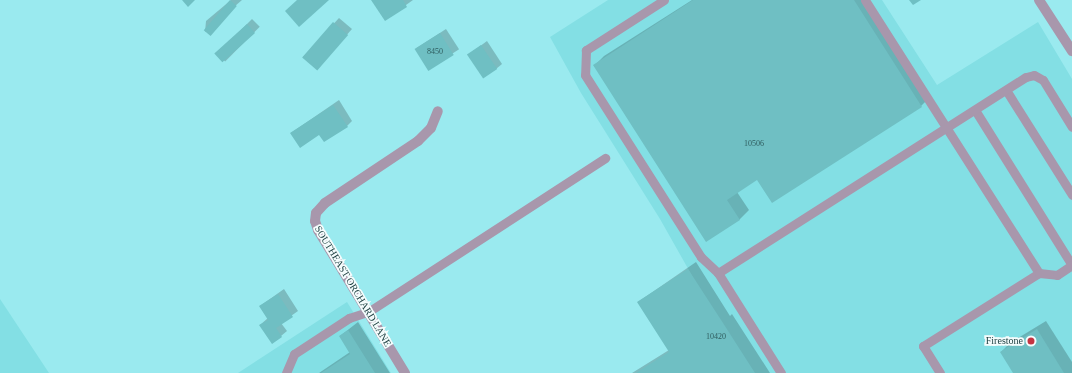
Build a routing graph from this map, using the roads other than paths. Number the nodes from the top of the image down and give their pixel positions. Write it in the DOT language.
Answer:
graph roads {
  1 [pos="664,0"];
  2 [pos="865,0"];
  3 [pos="1039,0"];
  4 [pos="1070,45"];
  5 [pos="1006,90"];
  6 [pos="975,110"];
  7 [pos="438,111"];
  8 [pos="1072,127"];
  9 [pos="947,128"];
  10 [pos="604,158"];
  11 [pos="1072,195"];
  12 [pos="1072,265"];
  13 [pos="718,273"];
  14 [pos="1039,273"];
  15 [pos="368,312"];
  16 [pos="938,372"];
  17 [pos="286,373"];
  18 [pos="405,373"];
  19 [pos="781,373"];
  1 -- 13 [label="lane"];
  2 -- 9 [label="lane"];
  3 -- 4 [label="street"];
  5 -- 6 [label="lane"];
  5 -- 8 [label="lane"];
  5 -- 11 [label="lane"];
  6 -- 9 [label="lane"];
  6 -- 12 [label="lane"];
  7 -- 15 [label="street, SOUTHEAST ORCHARD LANE"];
  9 -- 13 [label="lane"];
  9 -- 14 [label="lane"];
  10 -- 15 [label="lane"];
  12 -- 14 [label="lane"];
  13 -- 19 [label="lane"];
  14 -- 16 [label="lane"];
  15 -- 17 [label="lane"];
  15 -- 18 [label="street, SOUTHEAST ORCHARD LANE"];
}
